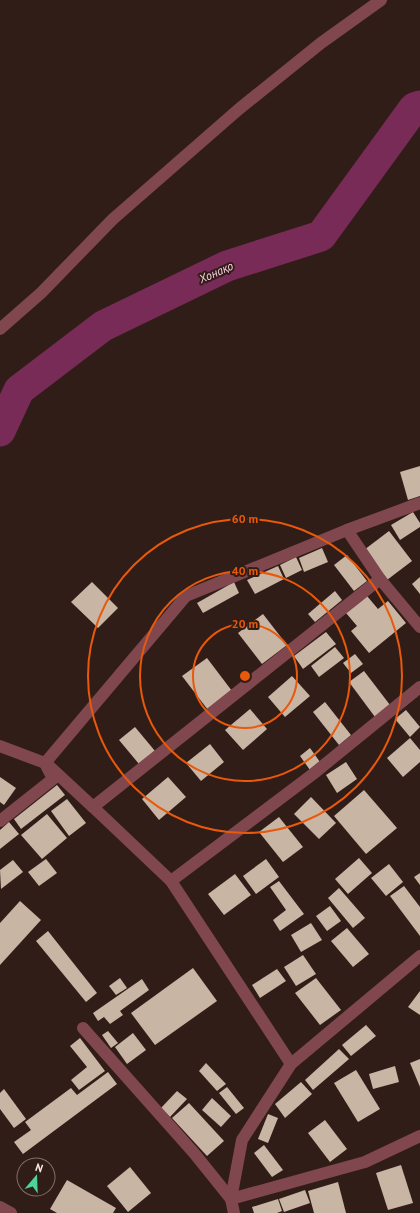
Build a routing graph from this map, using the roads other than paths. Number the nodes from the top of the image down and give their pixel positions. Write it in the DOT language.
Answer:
graph roads {
  1 [pos="381,0"];
  2 [pos="0,329"];
  3 [pos="420,503"];
  4 [pos="347,530"];
  5 [pos="380,578"];
  6 [pos="420,627"];
  7 [pos="420,687"];
  8 [pos="0,746"];
  9 [pos="45,763"];
  10 [pos="93,807"];
  11 [pos="0,821"];
  12 [pos="171,881"];
  13 [pos="420,956"];
  14 [pos="83,1028"];
  15 [pos="291,1064"];
  16 [pos="420,1136"];
  17 [pos="230,1199"];
  18 [pos="0,1207"];
  19 [pos="11,1213"];
  20 [pos="234,1213"];
  1 -- 2 [label="street"];
  3 -- 4 [label="street"];
  4 -- 5 [label="street"];
  4 -- 9 [label="street"];
  5 -- 6 [label="street"];
  5 -- 10 [label="street"];
  7 -- 12 [label="street"];
  8 -- 9 [label="street"];
  9 -- 10 [label="street"];
  9 -- 11 [label="street"];
  10 -- 12 [label="street"];
  12 -- 15 [label="street"];
  13 -- 15 [label="street"];
  14 -- 17 [label="street"];
  15 -- 17 [label="street"];
  16 -- 17 [label="street"];
  17 -- 20 [label="street"];
  18 -- 19 [label="street"];
}
